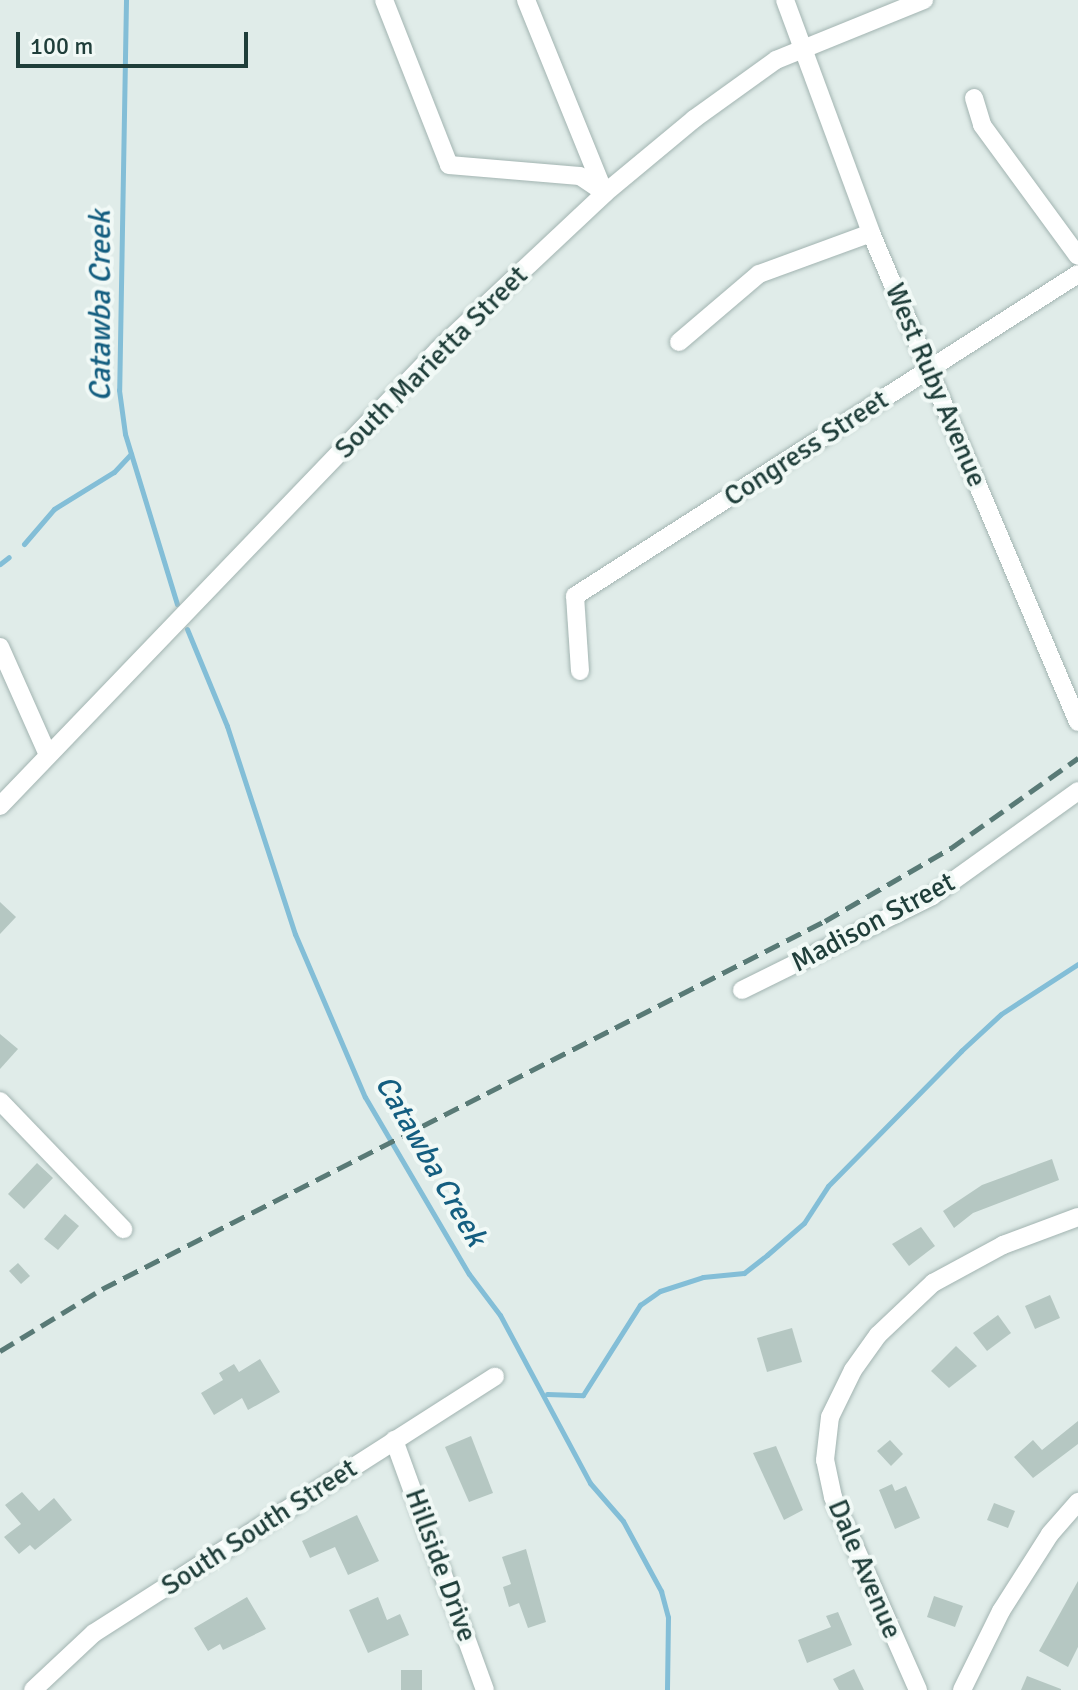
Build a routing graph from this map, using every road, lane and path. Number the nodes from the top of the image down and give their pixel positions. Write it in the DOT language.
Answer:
graph roads {
  1 [pos="384,0"];
  2 [pos="526,0"];
  3 [pos="785,0"];
  4 [pos="924,0"];
  5 [pos="803,46"];
  6 [pos="974,98"];
  7 [pos="605,193"];
  8 [pos="871,233"];
  9 [pos="1078,256"];
  10 [pos="1078,274"];
  11 [pos="679,342"];
  12 [pos="929,369"];
  13 [pos="0,647"];
  14 [pos="580,671"];
  15 [pos="1078,722"];
  16 [pos="48,755"];
  17 [pos="1078,791"];
  18 [pos="0,806"];
  19 [pos="742,990"];
  20 [pos="0,1101"];
  21 [pos="1078,1217"];
  22 [pos="123,1229"];
  23 [pos="495,1377"];
  24 [pos="394,1440"];
  25 [pos="1078,1502"];
  26 [pos="33,1690"];
  27 [pos="485,1690"];
  28 [pos="918,1690"];
  29 [pos="962,1690"];
  1 -- 7 [label="street"];
  2 -- 7 [label="street"];
  3 -- 5 [label="street, West Ruby Avenue"];
  4 -- 5 [label="street, South Marietta Street"];
  5 -- 7 [label="street, South Marietta Street"];
  5 -- 8 [label="street, West Ruby Avenue"];
  6 -- 9 [label="street"];
  7 -- 16 [label="street, South Marietta Street"];
  8 -- 11 [label="street"];
  8 -- 12 [label="street, West Ruby Avenue"];
  10 -- 12 [label="street, Congress Street"];
  12 -- 14 [label="street, Congress Street"];
  12 -- 15 [label="street, West Ruby Avenue"];
  13 -- 16 [label="street"];
  16 -- 18 [label="street, South Marietta Street"];
  17 -- 19 [label="street, Madison Street"];
  20 -- 22 [label="street"];
  21 -- 28 [label="street, Dale Avenue"];
  23 -- 24 [label="street, South South Street"];
  24 -- 26 [label="street, South South Street"];
  24 -- 27 [label="street, Hillside Drive"];
  25 -- 29 [label="street"];
}
